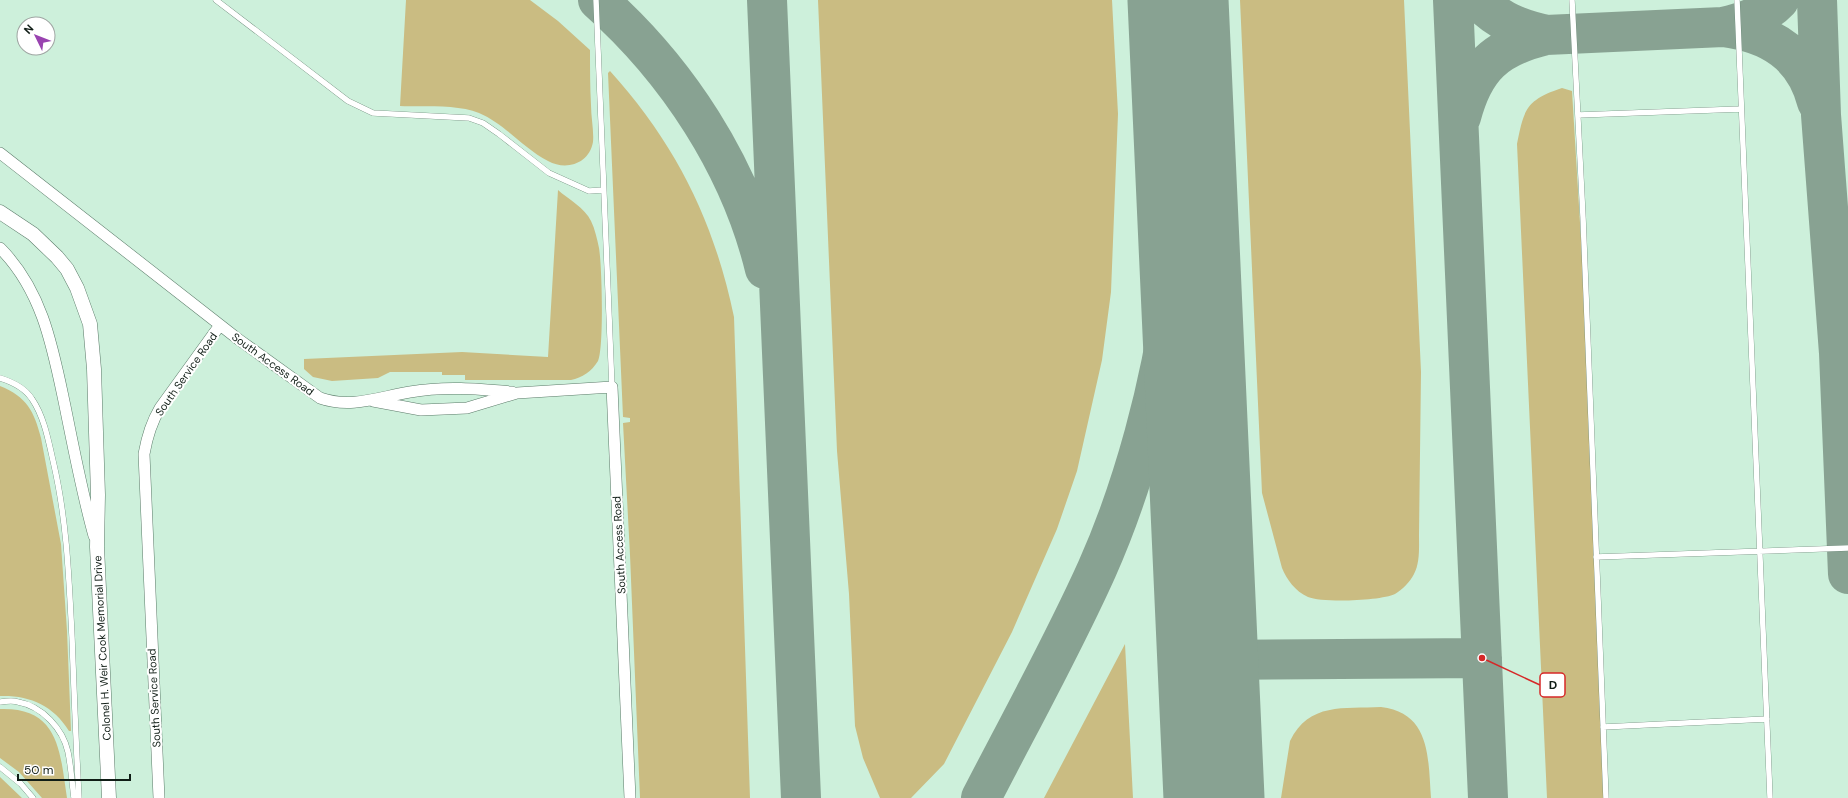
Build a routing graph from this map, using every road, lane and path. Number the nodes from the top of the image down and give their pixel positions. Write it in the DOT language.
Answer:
graph roads {
  1 [pos="216,0"];
  2 [pos="596,0"];
  3 [pos="1572,0"];
  4 [pos="1737,0"];
  5 [pos="1741,109"];
  6 [pos="1578,115"];
  7 [pos="0,153"];
  8 [pos="603,190"];
  9 [pos="0,212"];
  10 [pos="0,248"];
  11 [pos="220,325"];
  12 [pos="0,378"];
  13 [pos="612,387"];
  14 [pos="517,393"];
  15 [pos="373,401"];
  16 [pos="98,547"];
  17 [pos="1848,548"];
  18 [pos="1760,550"];
  19 [pos="1596,557"];
  20 [pos="0,702"];
  21 [pos="1767,719"];
  22 [pos="1603,727"];
  23 [pos="0,767"];
  24 [pos="33,798"];
  25 [pos="74,798"];
  26 [pos="79,798"];
  27 [pos="109,798"];
  28 [pos="159,798"];
  29 [pos="630,798"];
  30 [pos="1606,798"];
  31 [pos="1770,798"];
  1 -- 8 [label="lane"];
  2 -- 8 [label="lane"];
  3 -- 6 [label="lane"];
  4 -- 5 [label="lane"];
  5 -- 6 [label="lane"];
  5 -- 18 [label="lane"];
  6 -- 19 [label="lane"];
  7 -- 11 [label="street, South Service Road"];
  8 -- 13 [label="lane"];
  9 -- 16 [label="street, Colonel H. Weir Cook Memorial Drive"];
  10 -- 16 [label="street"];
  11 -- 15 [label="street, South Access Road"];
  11 -- 28 [label="street, South Service Road"];
  12 -- 26 [label="lane"];
  13 -- 14 [label="street, South Access Road"];
  13 -- 29 [label="street, South Access Road"];
  14 -- 15 [label="street, South Access Road"];
  14 -- 15 [label="street, South Access Road"];
  16 -- 27 [label="street, Colonel H. Weir Cook Memorial Drive"];
  17 -- 18 [label="lane"];
  18 -- 19 [label="lane"];
  18 -- 21 [label="lane"];
  19 -- 22 [label="lane"];
  20 -- 25 [label="lane"];
  21 -- 22 [label="lane"];
  21 -- 31 [label="lane"];
  22 -- 30 [label="lane"];
  23 -- 24 [label="lane"];
}
